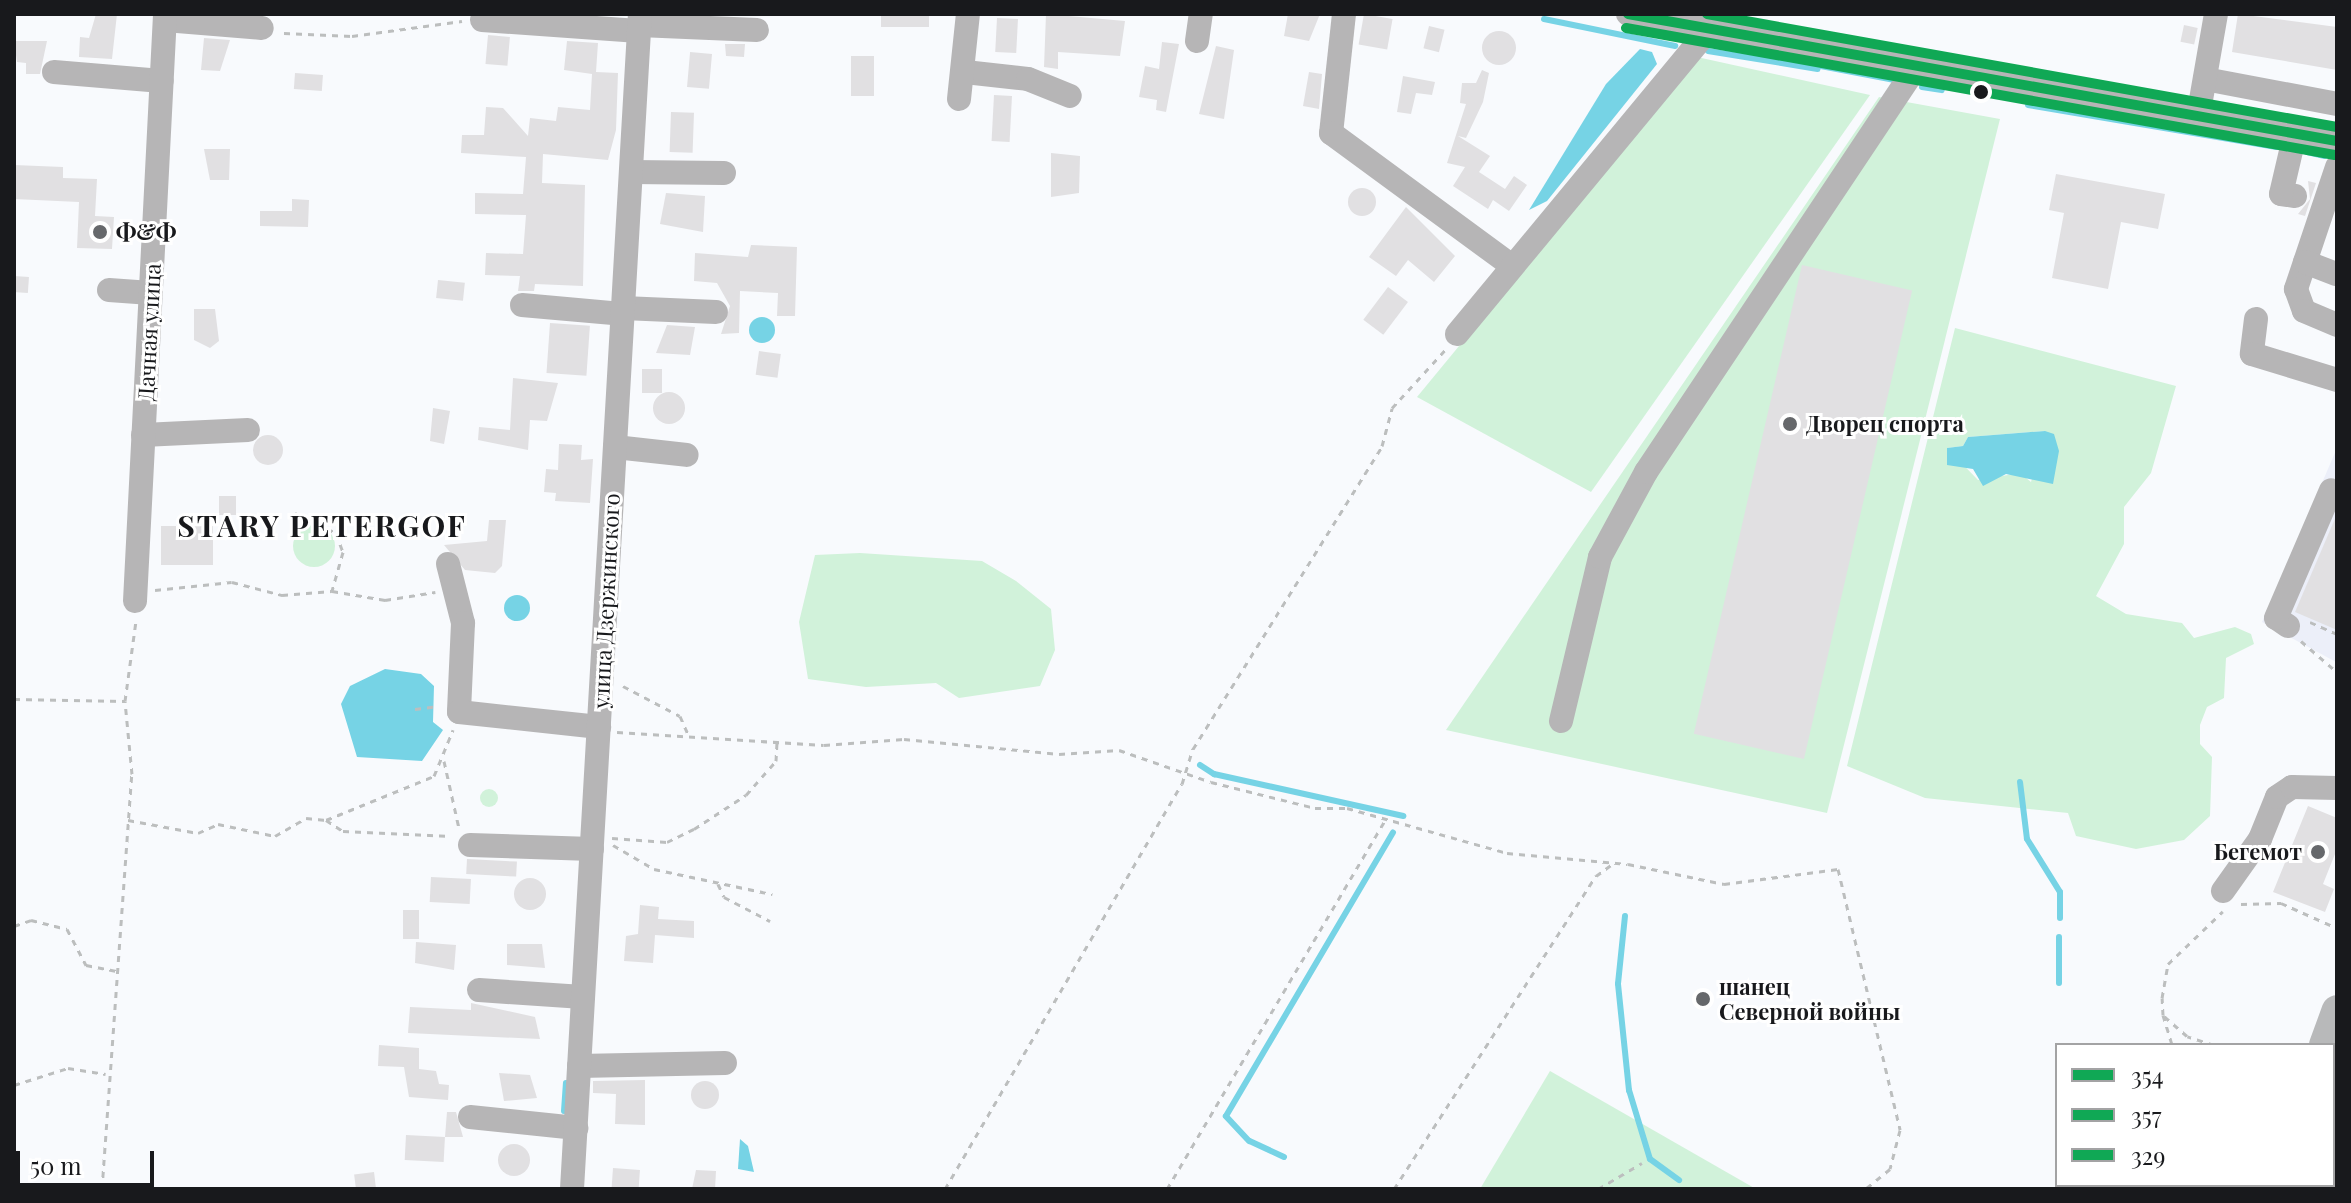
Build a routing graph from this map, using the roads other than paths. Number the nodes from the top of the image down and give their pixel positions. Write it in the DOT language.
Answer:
graph roads {
  1 [pos="968,14"];
  2 [pos="1201,14"];
  3 [pos="1344,14"];
  4 [pos="1628,14"];
  5 [pos="2216,14"];
  6 [pos="165,17"];
  7 [pos="482,20"];
  8 [pos="1714,21"];
  9 [pos="640,24"];
  10 [pos="262,28"];
  11 [pos="757,30"];
  12 [pos="1197,41"];
  13 [pos="1917,66"];
  14 [pos="54,72"];
  15 [pos="965,72"];
  16 [pos="2205,79"];
  17 [pos="162,81"];
  18 [pos="1070,96"];
  19 [pos="959,99"];
  20 [pos="2337,104"];
  21 [pos="2198,117"];
  22 [pos="2295,134"];
  23 [pos="2337,141"];
  24 [pos="2337,167"];
  25 [pos="632,172"];
  26 [pos="724,173"];
  27 [pos="2295,196"];
  28 [pos="2332,196"];
  29 [pos="2305,262"];
  30 [pos="1512,266"];
  31 [pos="2337,274"];
  32 [pos="109,290"];
  33 [pos="151,293"];
  34 [pos="522,305"];
  35 [pos="622,311"];
  36 [pos="716,312"];
  37 [pos="2256,319"];
  38 [pos="2337,325"];
  39 [pos="1457,334"];
  40 [pos="2337,380"];
  41 [pos="248,430"];
  42 [pos="143,435"];
  43 [pos="615,447"];
  44 [pos="687,455"];
  45 [pos="2335,486"];
  46 [pos="451,576"];
  47 [pos="135,595"];
  48 [pos="2288,626"];
  49 [pos="1561,721"];
  50 [pos="599,727"];
  51 [pos="2337,788"];
  52 [pos="470,845"];
  53 [pos="592,849"];
  54 [pos="2223,901"];
  55 [pos="479,990"];
  56 [pos="583,997"];
  57 [pos="2337,1010"];
  58 [pos="2325,1043"];
  59 [pos="725,1063"];
  60 [pos="579,1066"];
  61 [pos="470,1117"];
  62 [pos="576,1128"];
  63 [pos="572,1189"];
  1 -- 15 [label="street"];
  2 -- 12 [label="street"];
  3 -- 30 [label="street"];
  4 -- 8 [label="street"];
  5 -- 16 [label="street"];
  6 -- 10 [label="street"];
  6 -- 17 [label="street, Дачная улица"];
  7 -- 9 [label="street"];
  8 -- 13 [label="street"];
  8 -- 30 [label="street"];
  9 -- 11 [label="street"];
  9 -- 25 [label="street, улица Дзержинского"];
  13 -- 21 [label="street"];
  13 -- 49 [label="street"];
  14 -- 17 [label="street"];
  15 -- 18 [label="street"];
  15 -- 19 [label="street"];
  16 -- 20 [label="street"];
  16 -- 21 [label="street"];
  17 -- 33 [label="street, Дачная улица"];
  21 -- 22 [label="street"];
  22 -- 23 [label="street"];
  22 -- 27 [label="street"];
  24 -- 28 [label="street"];
  25 -- 26 [label="street"];
  25 -- 35 [label="street, улица Дзержинского"];
  28 -- 29 [label="street"];
  29 -- 31 [label="street"];
  29 -- 38 [label="street"];
  30 -- 39 [label="street"];
  32 -- 33 [label="street"];
  33 -- 42 [label="street, Дачная улица"];
  34 -- 35 [label="street"];
  35 -- 36 [label="street"];
  35 -- 43 [label="street, улица Дзержинского"];
  37 -- 40 [label="street"];
  41 -- 42 [label="street"];
  42 -- 47 [label="street, Дачная улица"];
  43 -- 44 [label="street"];
  43 -- 50 [label="street, улица Дзержинского"];
  45 -- 48 [label="street"];
  46 -- 50 [label="street"];
  50 -- 53 [label="street, улица Дзержинского"];
  51 -- 54 [label="street"];
  52 -- 53 [label="street"];
  53 -- 56 [label="street, улица Дзержинского"];
  55 -- 56 [label="street"];
  56 -- 60 [label="street, улица Дзержинского"];
  57 -- 58 [label="main road"];
  59 -- 60 [label="street"];
  60 -- 62 [label="street, улица Дзержинского"];
  61 -- 62 [label="street"];
  62 -- 63 [label="street, улица Дзержинского"];
}
